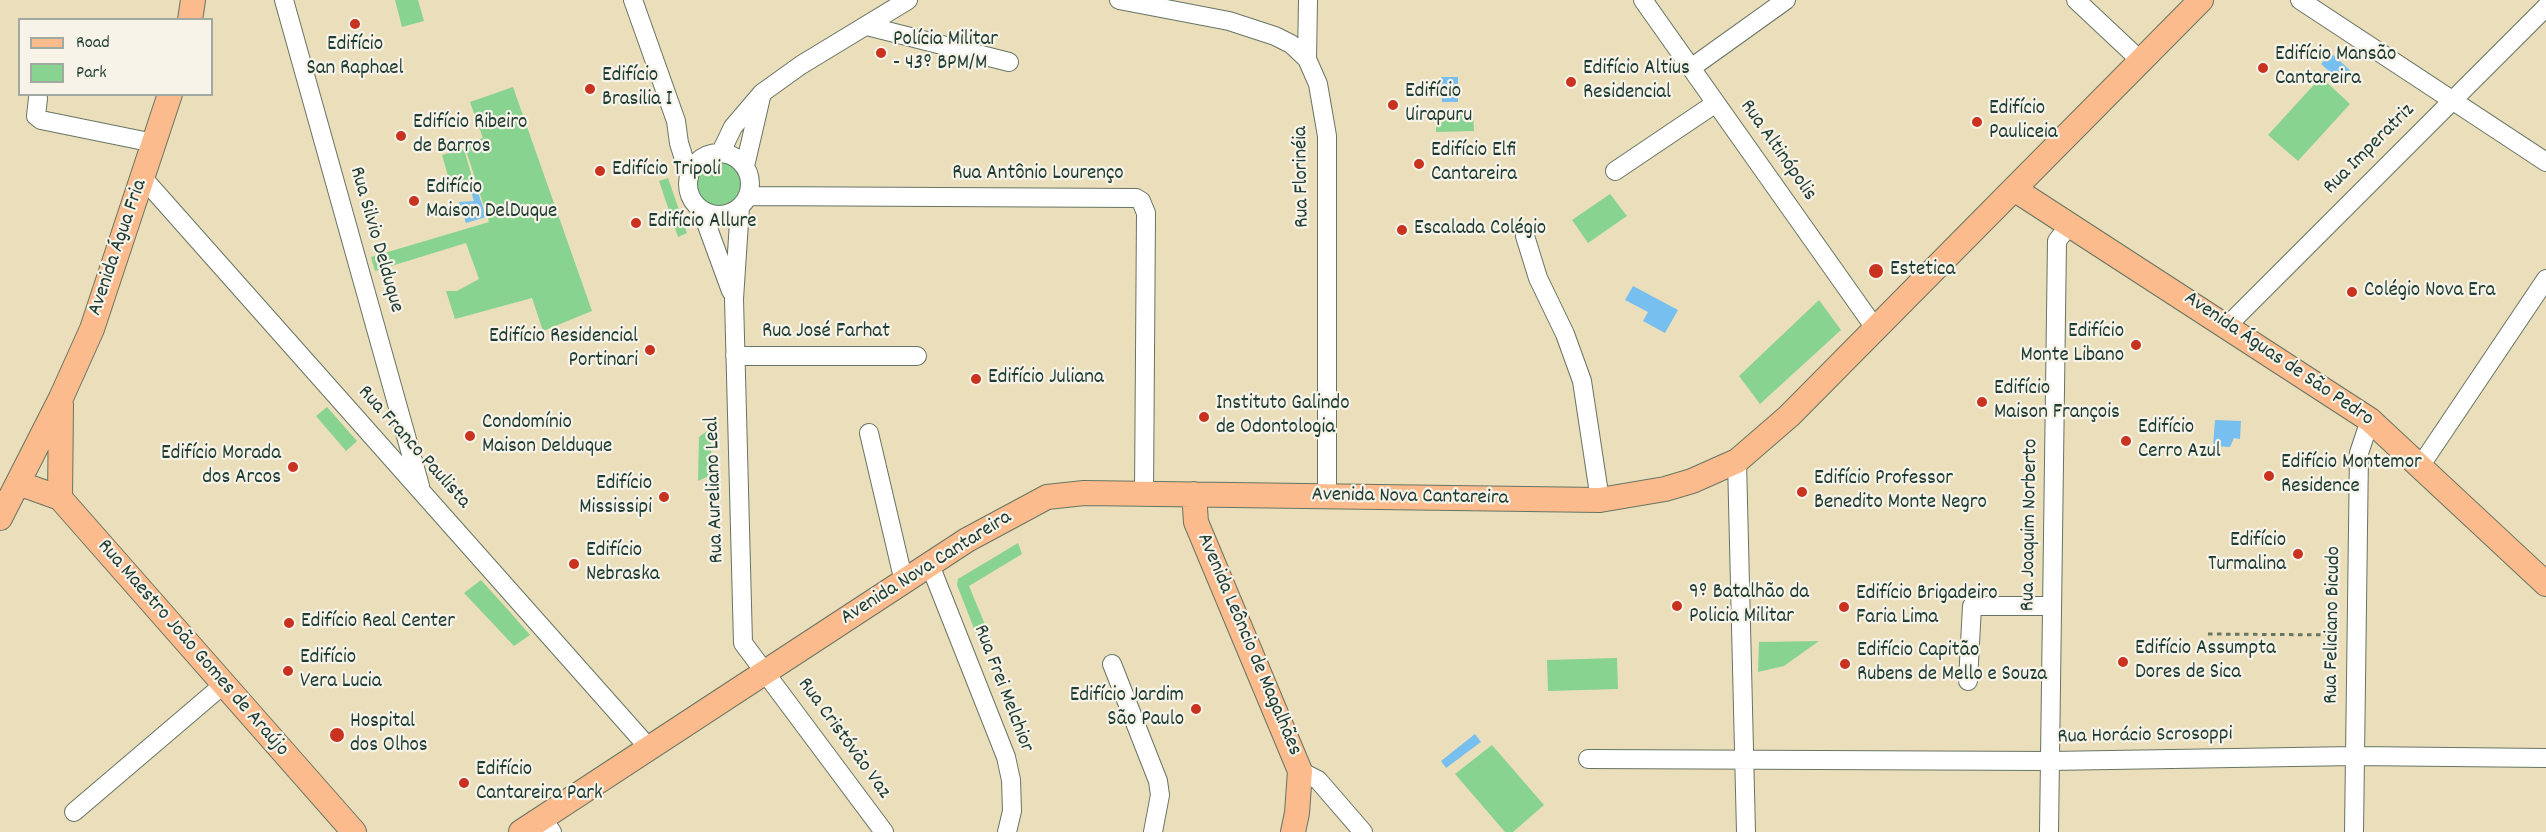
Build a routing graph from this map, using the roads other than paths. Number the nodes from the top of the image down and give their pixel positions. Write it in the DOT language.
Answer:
graph roads {
  1 [pos="193,0"];
  2 [pos="284,0"];
  3 [pos="633,0"];
  4 [pos="908,0"];
  5 [pos="1119,0"];
  6 [pos="1308,0"];
  7 [pos="1643,0"];
  8 [pos="1786,0"];
  9 [pos="2076,0"];
  10 [pos="2301,0"];
  11 [pos="2196,2"];
  12 [pos="2546,7"];
  13 [pos="190,18"];
  14 [pos="867,26"];
  15 [pos="1307,59"];
  16 [pos="2141,61"];
  17 [pos="1009,62"];
  18 [pos="1691,68"];
  19 [pos="762,93"];
  20 [pos="169,96"];
  21 [pos="38,98"];
  22 [pos="2451,101"];
  23 [pos="1716,103"];
  24 [pos="676,121"];
  25 [pos="154,143"];
  26 [pos="712,155"];
  27 [pos="2546,162"];
  28 [pos="745,166"];
  29 [pos="1615,171"];
  30 [pos="689,175"];
  31 [pos="143,178"];
  32 [pos="2014,189"];
  33 [pos="744,202"];
  34 [pos="701,208"];
  35 [pos="2070,224"];
  36 [pos="1525,236"];
  37 [pos="2546,279"];
  38 [pos="734,298"];
  39 [pos="2228,325"];
  40 [pos="1875,328"];
  41 [pos="735,356"];
  42 [pos="917,356"];
  43 [pos="61,398"];
  44 [pos="2370,420"];
  45 [pos="869,433"];
  46 [pos="1737,461"];
  47 [pos="2421,465"];
  48 [pos="18,483"];
  49 [pos="422,492"];
  50 [pos="1144,493"];
  51 [pos="1194,494"];
  52 [pos="1327,497"];
  53 [pos="60,498"];
  54 [pos="1600,500"];
  55 [pos="0,518"];
  56 [pos="930,565"];
  57 [pos="904,582"];
  58 [pos="2546,585"];
  59 [pos="2052,606"];
  60 [pos="1112,664"];
  61 [pos="766,672"];
  62 [pos="1968,681"];
  63 [pos="223,686"];
  64 [pos="649,748"];
  65 [pos="2355,756"];
  66 [pos="1745,758"];
  67 [pos="2546,758"];
  68 [pos="1587,759"];
  69 [pos="2050,761"];
  70 [pos="1300,771"];
  71 [pos="74,812"];
  72 [pos="547,825"];
  73 [pos="354,832"];
  74 [pos="521,832"];
  75 [pos="884,832"];
  76 [pos="1007,832"];
  77 [pos="1154,832"];
  78 [pos="1293,832"];
  79 [pos="1363,832"];
  80 [pos="1746,832"];
  81 [pos="2049,832"];
  82 [pos="2354,832"];
  1 -- 13 [label="main road"];
  2 -- 49 [label="street, Rua Silvio Delduque"];
  3 -- 24 [label="street, Rua Aureliano Leal"];
  4 -- 14 [label="street"];
  5 -- 15 [label="street, Rua Florinéia"];
  6 -- 15 [label="street"];
  7 -- 18 [label="street, Rua Altinópolis"];
  8 -- 18 [label="street"];
  9 -- 16 [label="street"];
  10 -- 22 [label="street"];
  11 -- 16 [label="main road, Avenida Nova Cantareira"];
  12 -- 22 [label="street, Rua Imperatriz"];
  14 -- 17 [label="street"];
  14 -- 19 [label="street"];
  15 -- 52 [label="street, Rua Florinéia"];
  16 -- 32 [label="main road, Avenida Nova Cantareira"];
  18 -- 23 [label="street, Rua Altinópolis"];
  19 -- 26 [label="street"];
  19 -- 28 [label="street"];
  20 -- 25 [label="main road, Avenida Água Fria"];
  21 -- 25 [label="street"];
  22 -- 27 [label="street"];
  22 -- 39 [label="street, Rua Imperatriz"];
  23 -- 29 [label="street"];
  23 -- 40 [label="street, Rua Altinópolis"];
  24 -- 26 [label="street, Rua Aureliano Leal"];
  24 -- 30 [label="street, Rua Aureliano Leal"];
  25 -- 31 [label="main road, Avenida Água Fria"];
  26 -- 28 [label="street, Rua Aureliano Leal"];
  26 -- 30 [label="street"];
  28 -- 33 [label="street, Rua Aureliano Leal"];
  30 -- 34 [label="street, Rua Aureliano Leal"];
  31 -- 43 [label="main road, Avenida Água Fria"];
  31 -- 49 [label="street, Rua Franco Paulista"];
  32 -- 35 [label="main road, Avenida Águas de São Pedro"];
  32 -- 40 [label="main road, Avenida Nova Cantareira"];
  33 -- 34 [label="street"];
  33 -- 38 [label="street, Rua Aureliano Leal"];
  33 -- 50 [label="street, Rua Antônio Lourenço"];
  34 -- 38 [label="street, Rua Aureliano Leal"];
  35 -- 39 [label="main road, Avenida Águas de São Pedro"];
  35 -- 59 [label="street, Rua Joaquim Norberto"];
  36 -- 54 [label="street"];
  37 -- 47 [label="street"];
  38 -- 41 [label="street, Rua Aureliano Leal"];
  39 -- 44 [label="main road, Avenida Águas de São Pedro"];
  40 -- 46 [label="main road, Avenida Nova Cantareira"];
  41 -- 42 [label="street, Rua José Farhat"];
  41 -- 61 [label="street, Rua Aureliano Leal"];
  43 -- 48 [label="main road, Avenida Água Fria"];
  43 -- 53 [label="main road, Avenida Água Fria"];
  44 -- 47 [label="main road, Avenida Águas de São Pedro"];
  44 -- 65 [label="street, Rua Feliciano Bicudo"];
  45 -- 57 [label="street"];
  46 -- 54 [label="main road, Avenida Nova Cantareira"];
  46 -- 66 [label="street"];
  47 -- 58 [label="main road, Avenida Águas de São Pedro"];
  48 -- 53 [label="main road, Rua Maestro João Gomes de Araújo"];
  48 -- 55 [label="main road, Avenida Água Fria"];
  49 -- 64 [label="street, Rua Franco Paulista"];
  50 -- 51 [label="main road, Avenida Nova Cantareira"];
  50 -- 56 [label="main road, Avenida Nova Cantareira"];
  51 -- 52 [label="main road, Avenida Nova Cantareira"];
  51 -- 70 [label="main road, Avenida Leôncio de Magalhães"];
  52 -- 54 [label="main road, Avenida Nova Cantareira"];
  53 -- 63 [label="main road, Rua Maestro João Gomes de Araújo"];
  56 -- 57 [label="main road, Avenida Nova Cantareira"];
  56 -- 76 [label="street, Rua Frei Melchior"];
  57 -- 61 [label="main road, Avenida Nova Cantareira"];
  59 -- 62 [label="street"];
  59 -- 69 [label="street, Rua Joaquim Norberto"];
  60 -- 77 [label="street"];
  61 -- 64 [label="main road, Avenida Nova Cantareira"];
  61 -- 75 [label="street, Rua Cristóvão Vaz"];
  63 -- 71 [label="street"];
  63 -- 73 [label="main road, Rua Maestro João Gomes de Araújo"];
  64 -- 72 [label="main road, Avenida Nova Cantareira"];
  65 -- 67 [label="street, Rua Horácio Scrosoppi"];
  65 -- 69 [label="street, Rua Horácio Scrosoppi"];
  65 -- 82 [label="street, Rua Feliciano Bicudo"];
  66 -- 68 [label="street, Rua Horácio Scrosoppi"];
  66 -- 69 [label="street, Rua Horácio Scrosoppi"];
  66 -- 80 [label="street"];
  69 -- 81 [label="street, Rua Joaquim Norberto"];
  70 -- 78 [label="main road, Avenida Leôncio de Magalhães"];
  70 -- 79 [label="street"];
  72 -- 74 [label="main road, Avenida Nova Cantareira"];
}
